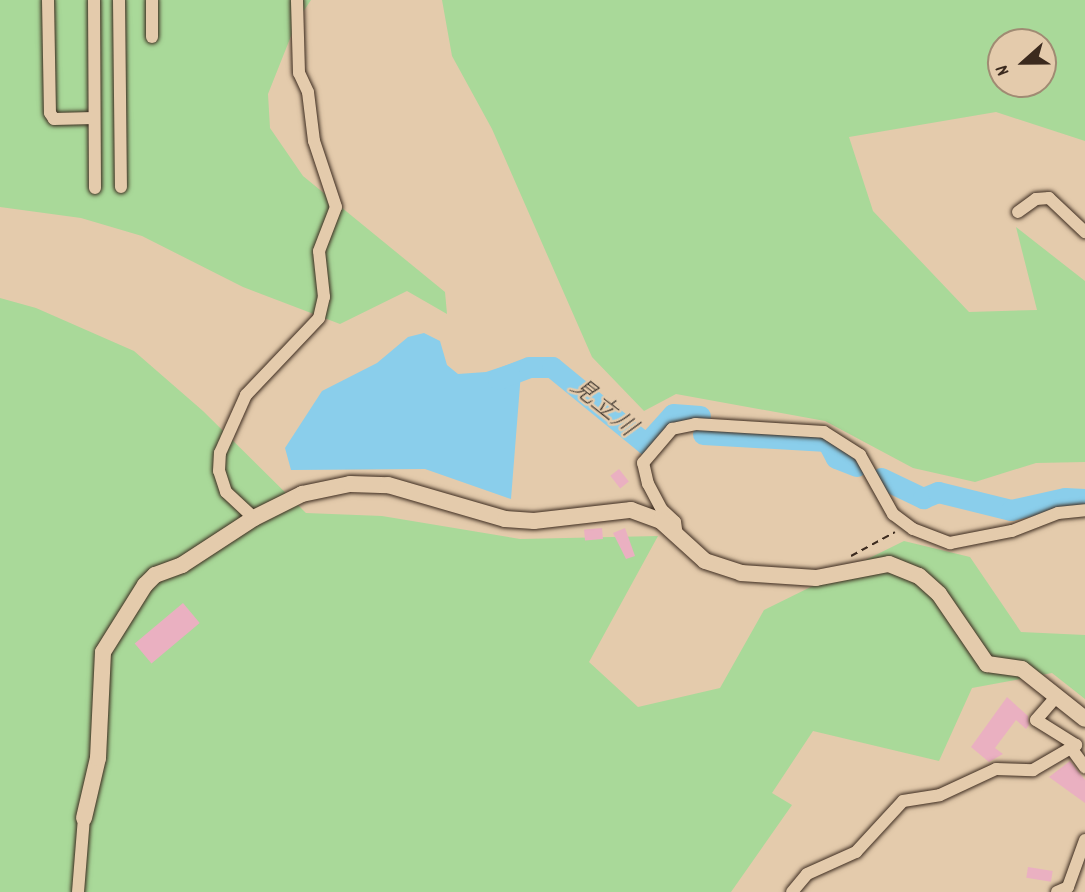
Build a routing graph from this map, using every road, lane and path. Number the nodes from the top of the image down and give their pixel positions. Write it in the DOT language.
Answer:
graph roads {
  1 [pos="48,0"];
  2 [pos="94,0"];
  3 [pos="119,0"];
  4 [pos="152,0"];
  5 [pos="297,0"];
  6 [pos="152,37"];
  7 [pos="94,118"];
  8 [pos="121,187"];
  9 [pos="95,188"];
  10 [pos="1018,212"];
  11 [pos="1085,232"];
  12 [pos="1085,510"];
  13 [pos="254,518"];
  14 [pos="913,529"];
  15 [pos="677,536"];
  16 [pos="850,556"];
  17 [pos="1057,696"];
  18 [pos="1085,719"];
  19 [pos="1077,745"];
  20 [pos="1085,767"];
  21 [pos="84,818"];
  22 [pos="1085,840"];
  23 [pos="1066,890"];
  24 [pos="78,892"];
  25 [pos="792,892"];
  1 -- 7 [label="street"];
  2 -- 7 [label="street"];
  3 -- 8 [label="street"];
  4 -- 6 [label="street"];
  5 -- 13 [label="street"];
  7 -- 9 [label="street"];
  10 -- 11 [label="street"];
  12 -- 14 [label="street"];
  13 -- 15 [label="street"];
  13 -- 21 [label="street"];
  14 -- 15 [label="street"];
  14 -- 16 [label="path"];
  15 -- 17 [label="street"];
  17 -- 18 [label="street"];
  17 -- 19 [label="street"];
  19 -- 20 [label="street"];
  19 -- 25 [label="street"];
  21 -- 24 [label="street"];
  22 -- 23 [label="street"];
}
